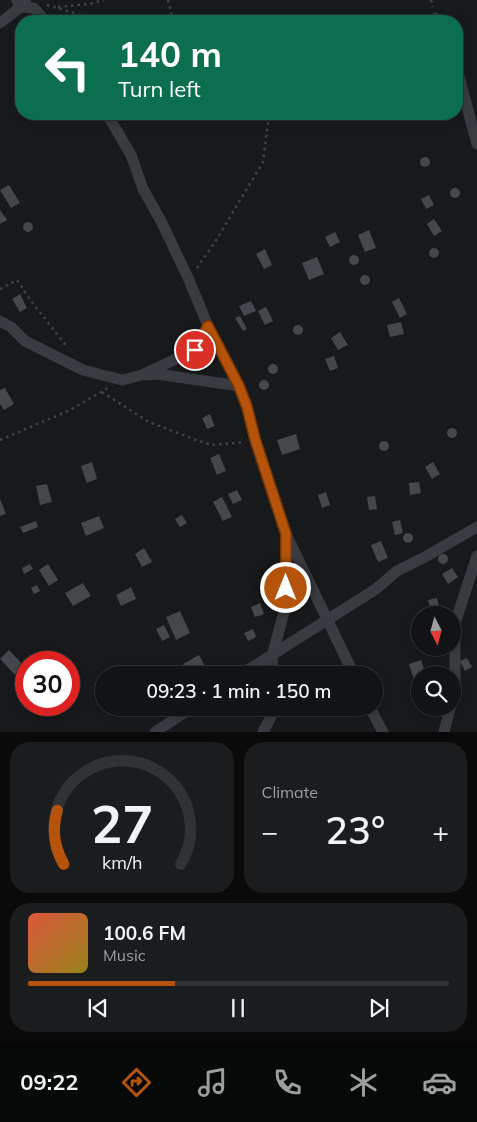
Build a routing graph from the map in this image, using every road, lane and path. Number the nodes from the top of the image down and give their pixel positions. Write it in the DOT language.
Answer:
graph roads {
  1 [pos="104,0"];
  2 [pos="168,0"];
  3 [pos="24,2"];
  4 [pos="55,7"];
  5 [pos="40,15"];
  6 [pos="81,15"];
  7 [pos="171,15"];
  8 [pos="0,23"];
  9 [pos="463,91"];
  10 [pos="111,120"];
  11 [pos="268,120"];
  12 [pos="477,144"];
  13 [pos="189,280"];
  14 [pos="0,289"];
  15 [pos="0,321"];
  16 [pos="208,326"];
  17 [pos="83,370"];
  18 [pos="142,375"];
  19 [pos="122,380"];
  20 [pos="239,386"];
  21 [pos="102,392"];
  22 [pos="255,439"];
  23 [pos="0,440"];
  24 [pos="477,527"];
  25 [pos="286,534"];
  26 [pos="477,556"];
  27 [pos="326,619"];
  28 [pos="272,656"];
  29 [pos="255,666"];
  30 [pos="273,666"];
  31 [pos="350,666"];
  32 [pos="455,666"];
  33 [pos="179,716"];
  34 [pos="271,716"];
  35 [pos="374,716"];
  36 [pos="448,716"];
  37 [pos="155,732"];
  38 [pos="263,732"];
  39 [pos="383,732"];
  40 [pos="444,732"];
  1 -- 4 [label="path"];
  2 -- 7 [label="path"];
  3 -- 4 [label="path"];
  3 -- 5 [label="street"];
  3 -- 8 [label="street"];
  4 -- 6 [label="path"];
  9 -- 12 [label="street"];
  10 -- 13 [label="street"];
  11 -- 13 [label="path"];
  13 -- 16 [label="street"];
  14 -- 17 [label="path"];
  15 -- 17 [label="street"];
  16 -- 18 [label="street"];
  16 -- 20 [label="street"];
  17 -- 19 [label="street"];
  18 -- 19 [label="street"];
  18 -- 20 [label="street"];
  19 -- 21 [label="path"];
  20 -- 22 [label="street"];
  21 -- 22 [label="path"];
  21 -- 23 [label="path"];
  22 -- 25 [label="street"];
  24 -- 27 [label="street"];
  25 -- 27 [label="street"];
  25 -- 28 [label="street"];
  26 -- 32 [label="street"];
  27 -- 28 [label="street"];
  27 -- 31 [label="street"];
  28 -- 29 [label="street"];
  28 -- 30 [label="street"];
  33 -- 37 [label="street"];
  34 -- 38 [label="street"];
  35 -- 39 [label="street"];
  36 -- 40 [label="street"];
}
